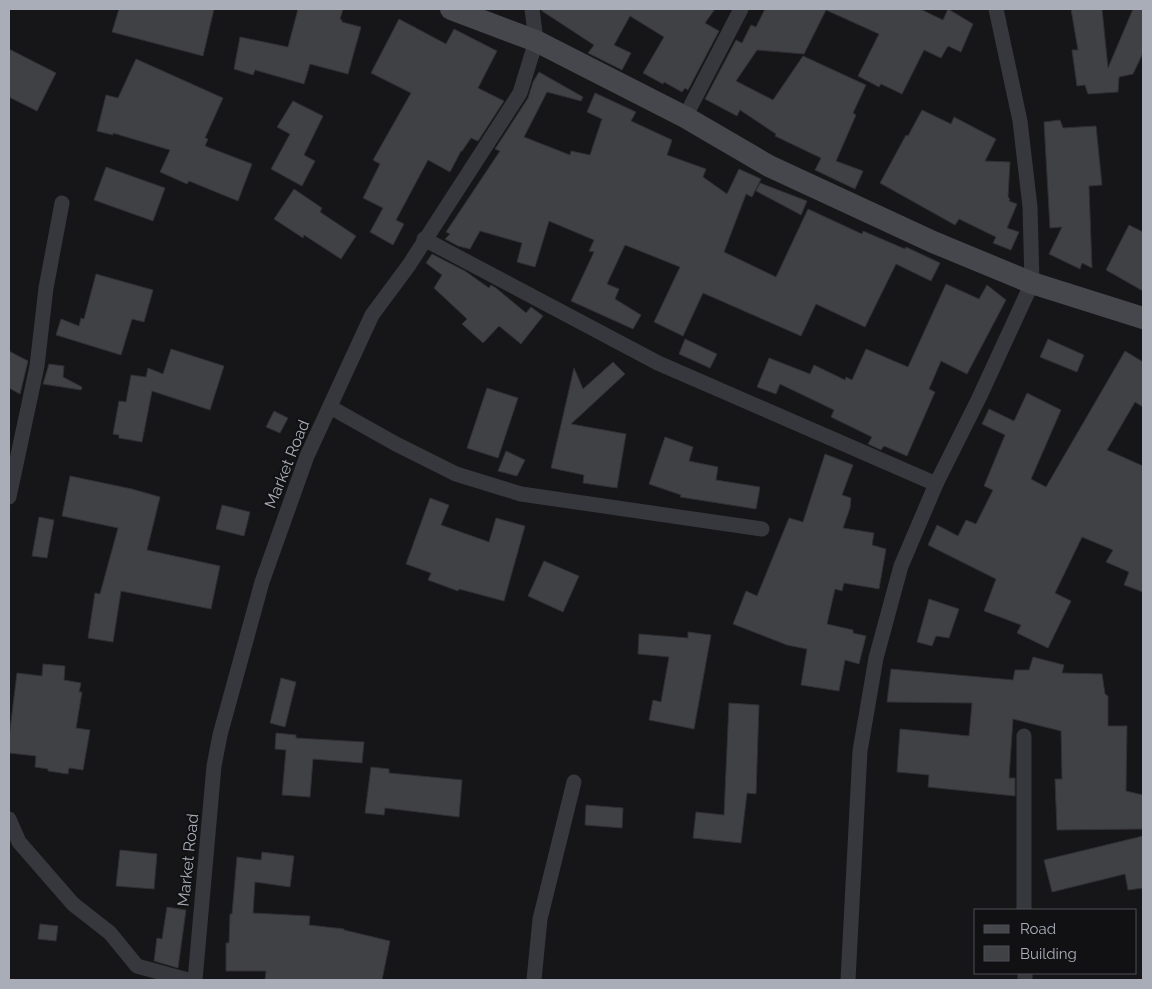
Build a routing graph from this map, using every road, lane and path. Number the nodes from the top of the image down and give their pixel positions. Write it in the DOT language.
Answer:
graph roads {
  1 [pos="451,9"];
  2 [pos="532,9"];
  3 [pos="741,9"];
  4 [pos="996,9"];
  5 [pos="536,40"];
  6 [pos="685,117"];
  7 [pos="62,202"];
  8 [pos="424,239"];
  9 [pos="1032,283"];
  10 [pos="1143,318"];
  11 [pos="330,407"];
  12 [pos="936,484"];
  13 [pos="9,497"];
  14 [pos="762,529"];
  15 [pos="1024,736"];
  16 [pos="574,782"];
  17 [pos="9,819"];
  18 [pos="1024,909"];
  19 [pos="188,980"];
  20 [pos="195,980"];
  21 [pos="534,980"];
  22 [pos="848,980"];
  1 -- 5 [label="street"];
  2 -- 5 [label="street, Market Road"];
  3 -- 6 [label="street"];
  4 -- 9 [label="street"];
  5 -- 6 [label="street"];
  5 -- 8 [label="street, Market Road"];
  6 -- 9 [label="street"];
  7 -- 13 [label="street"];
  8 -- 11 [label="street, Market Road"];
  8 -- 12 [label="street"];
  9 -- 10 [label="street"];
  9 -- 12 [label="street"];
  11 -- 14 [label="street"];
  11 -- 20 [label="street, Market Road"];
  12 -- 22 [label="street"];
  15 -- 18 [label="street"];
  16 -- 21 [label="street"];
  17 -- 19 [label="street"];
}
